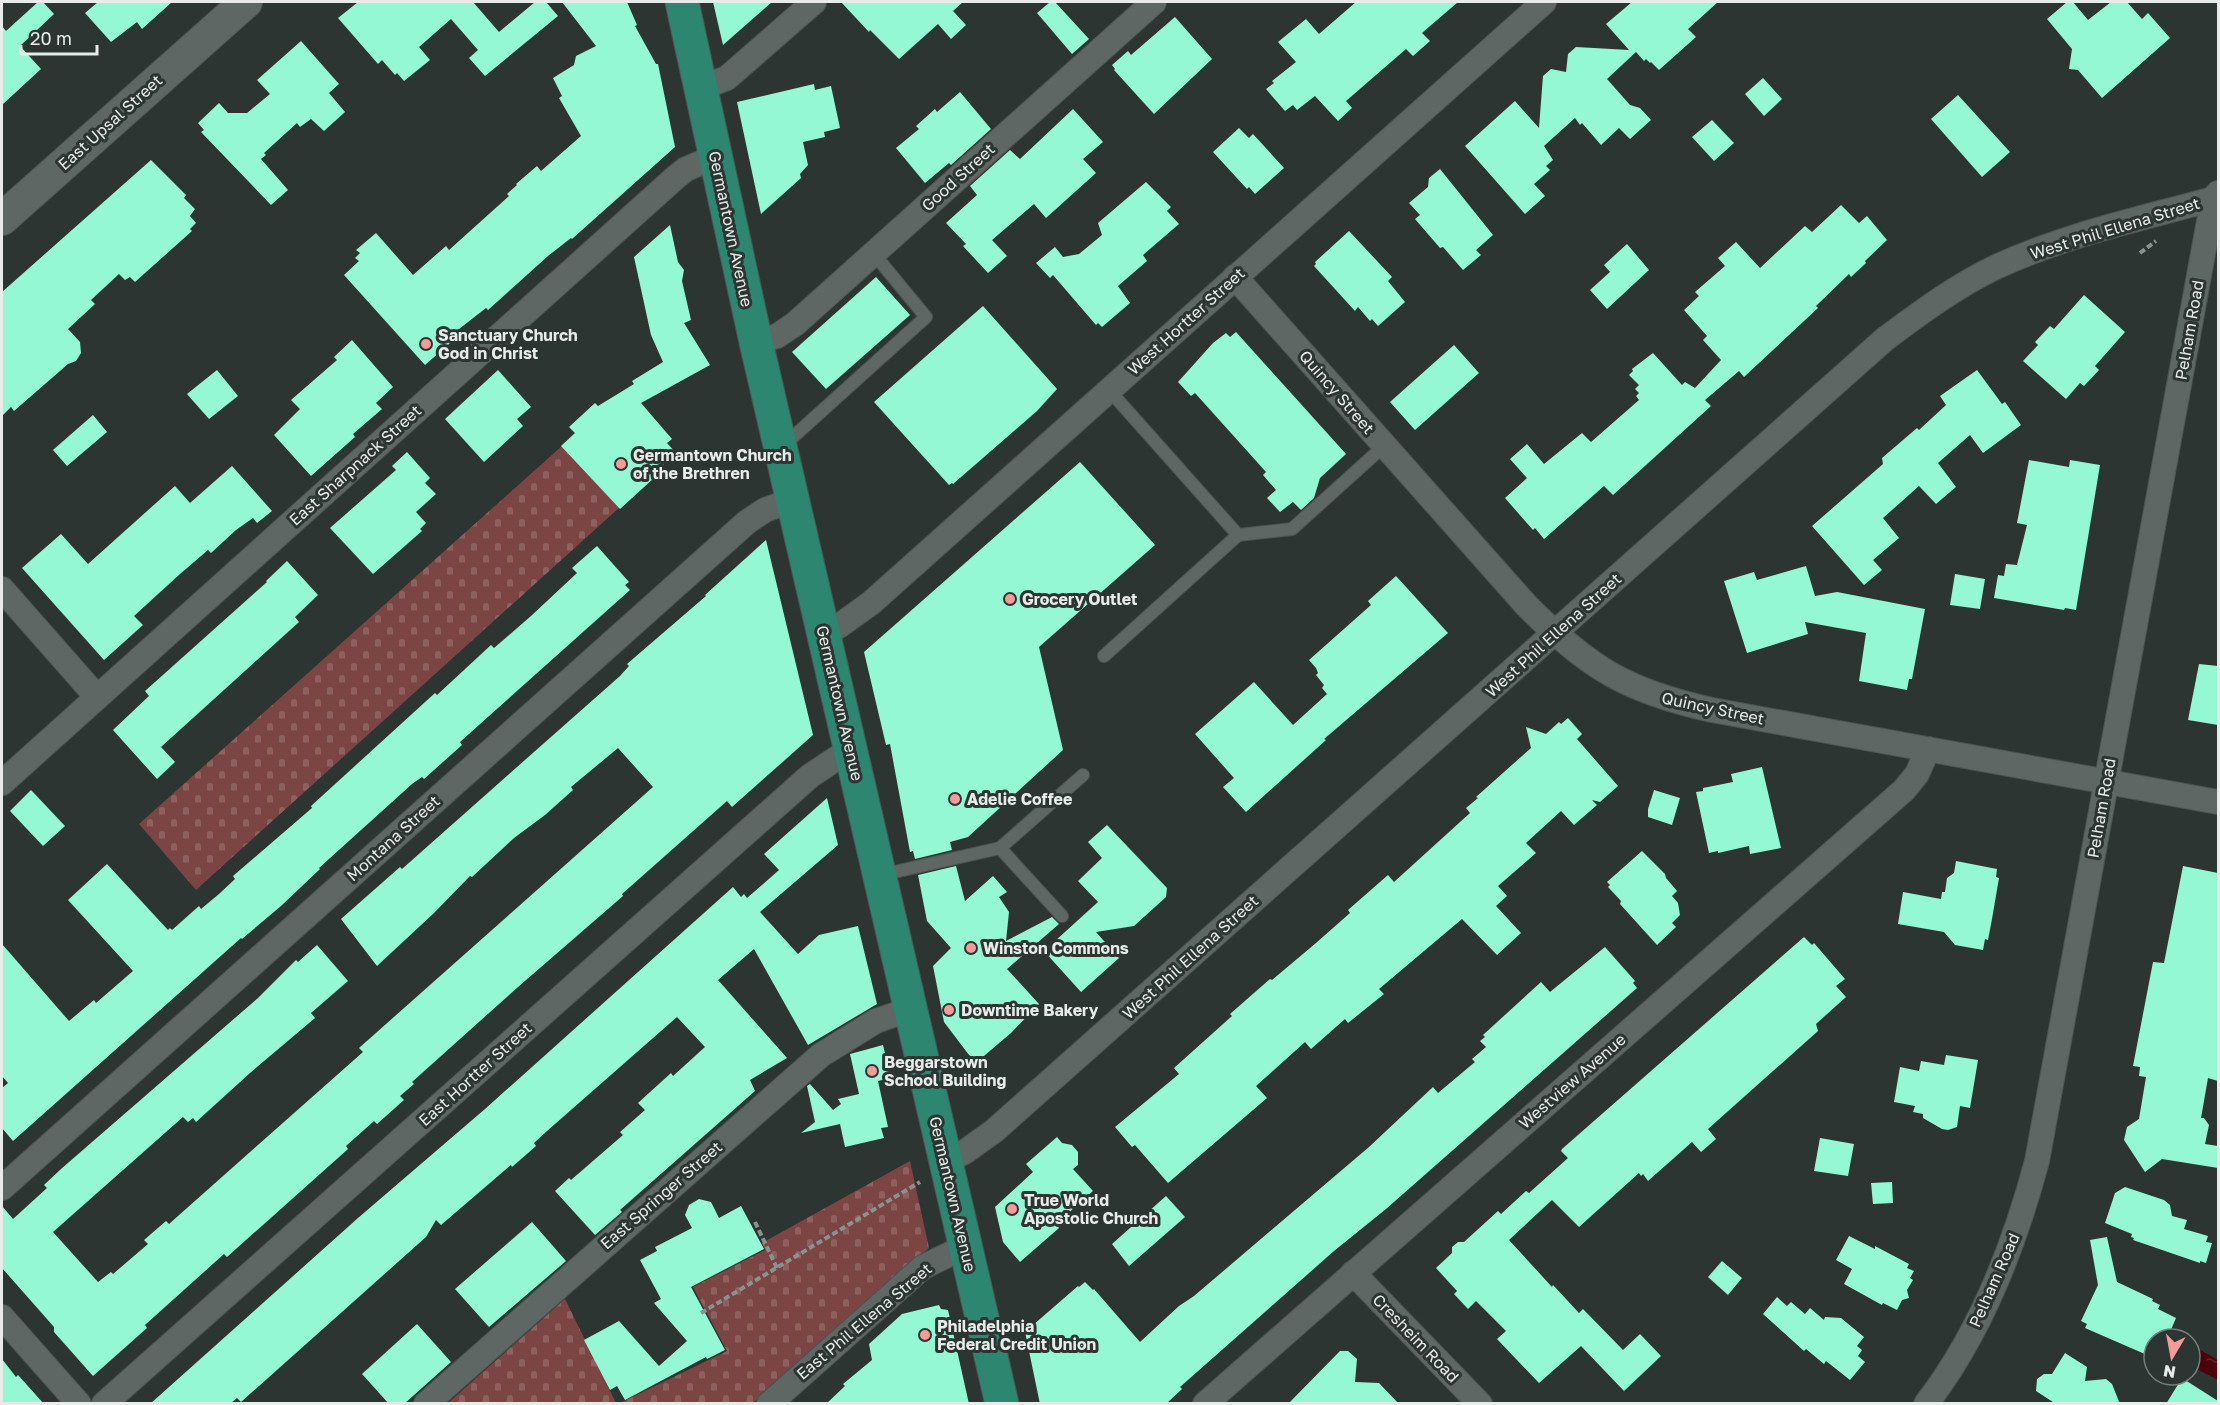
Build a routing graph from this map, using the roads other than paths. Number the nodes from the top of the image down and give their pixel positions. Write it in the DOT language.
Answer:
graph roads {
  1 [pos="246,2"];
  2 [pos="682,2"];
  3 [pos="814,2"];
  4 [pos="1154,2"];
  5 [pos="1544,2"];
  6 [pos="701,88"];
  7 [pos="716,157"];
  8 [pos="2216,196"];
  9 [pos="2,219"];
  10 [pos="873,254"];
  11 [pos="1235,277"];
  12 [pos="756,342"];
  13 [pos="1108,390"];
  14 [pos="1384,446"];
  15 [pos="780,448"];
  16 [pos="793,500"];
  17 [pos="1238,535"];
  18 [pos="2,589"];
  19 [pos="823,633"];
  20 [pos="1555,634"];
  21 [pos="1104,656"];
  22 [pos="97,697"];
  23 [pos="1928,749"];
  24 [pos="851,753"];
  25 [pos="1083,775"];
  26 [pos="2106,782"];
  27 [pos="2,783"];
  28 [pos="2218,802"];
  29 [pos="1000,848"];
  30 [pos="880,875"];
  31 [pos="1062,916"];
  32 [pos="910,1009"];
  33 [pos="946,1161"];
  34 [pos="2,1188"];
  35 [pos="966,1249"];
  36 [pos="1353,1273"];
  37 [pos="2,1317"];
  38 [pos="79,1404"];
  39 [pos="104,1404"];
  40 [pos="426,1404"];
  41 [pos="769,1404"];
  42 [pos="1002,1404"];
  43 [pos="1205,1404"];
  44 [pos="1480,1404"];
  45 [pos="1926,1404"];
  1 -- 9 [label="street, East Upsal Street"];
  2 -- 6 [label="main road, Germantown Avenue"];
  3 -- 6 [label="street"];
  4 -- 10 [label="street, Good Street"];
  5 -- 11 [label="street, West Hortter Street"];
  6 -- 7 [label="main road, Germantown Avenue"];
  7 -- 12 [label="main road, Germantown Avenue"];
  7 -- 22 [label="street, East Sharpnack Street"];
  8 -- 20 [label="street, West Phil Ellena Street"];
  8 -- 26 [label="street, Pelham Road"];
  10 -- 12 [label="street, Good Street"];
  10 -- 15 [label="lane"];
  11 -- 13 [label="street, West Hortter Street"];
  11 -- 14 [label="street, Quincy Street"];
  12 -- 15 [label="main road, Germantown Avenue"];
  13 -- 17 [label="lane"];
  13 -- 19 [label="street, West Hortter Street"];
  14 -- 17 [label="lane"];
  14 -- 20 [label="street, Quincy Street"];
  15 -- 16 [label="main road, Germantown Avenue"];
  16 -- 19 [label="main road, Germantown Avenue"];
  16 -- 34 [label="street, Montana Street"];
  17 -- 21 [label="lane"];
  18 -- 22 [label="street"];
  19 -- 24 [label="main road, Germantown Avenue"];
  20 -- 23 [label="street, Quincy Street"];
  20 -- 33 [label="street, West Phil Ellena Street"];
  22 -- 27 [label="street, East Sharpnack Street"];
  23 -- 26 [label="street, Quincy Street"];
  23 -- 36 [label="street, Westview Avenue"];
  24 -- 30 [label="main road, Germantown Avenue"];
  24 -- 39 [label="street, East Hortter Street"];
  25 -- 29 [label="lane"];
  26 -- 28 [label="street, Quincy Street"];
  26 -- 45 [label="street, Pelham Road"];
  29 -- 30 [label="lane"];
  29 -- 31 [label="lane"];
  30 -- 32 [label="main road, Germantown Avenue"];
  32 -- 33 [label="main road, Germantown Avenue"];
  32 -- 40 [label="street, East Springer Street"];
  33 -- 35 [label="main road, Germantown Avenue"];
  35 -- 41 [label="street, East Phil Ellena Street"];
  35 -- 42 [label="main road, Germantown Avenue"];
  36 -- 43 [label="street, Westview Avenue"];
  36 -- 44 [label="street, Cresheim Road"];
  37 -- 38 [label="street"];
}
